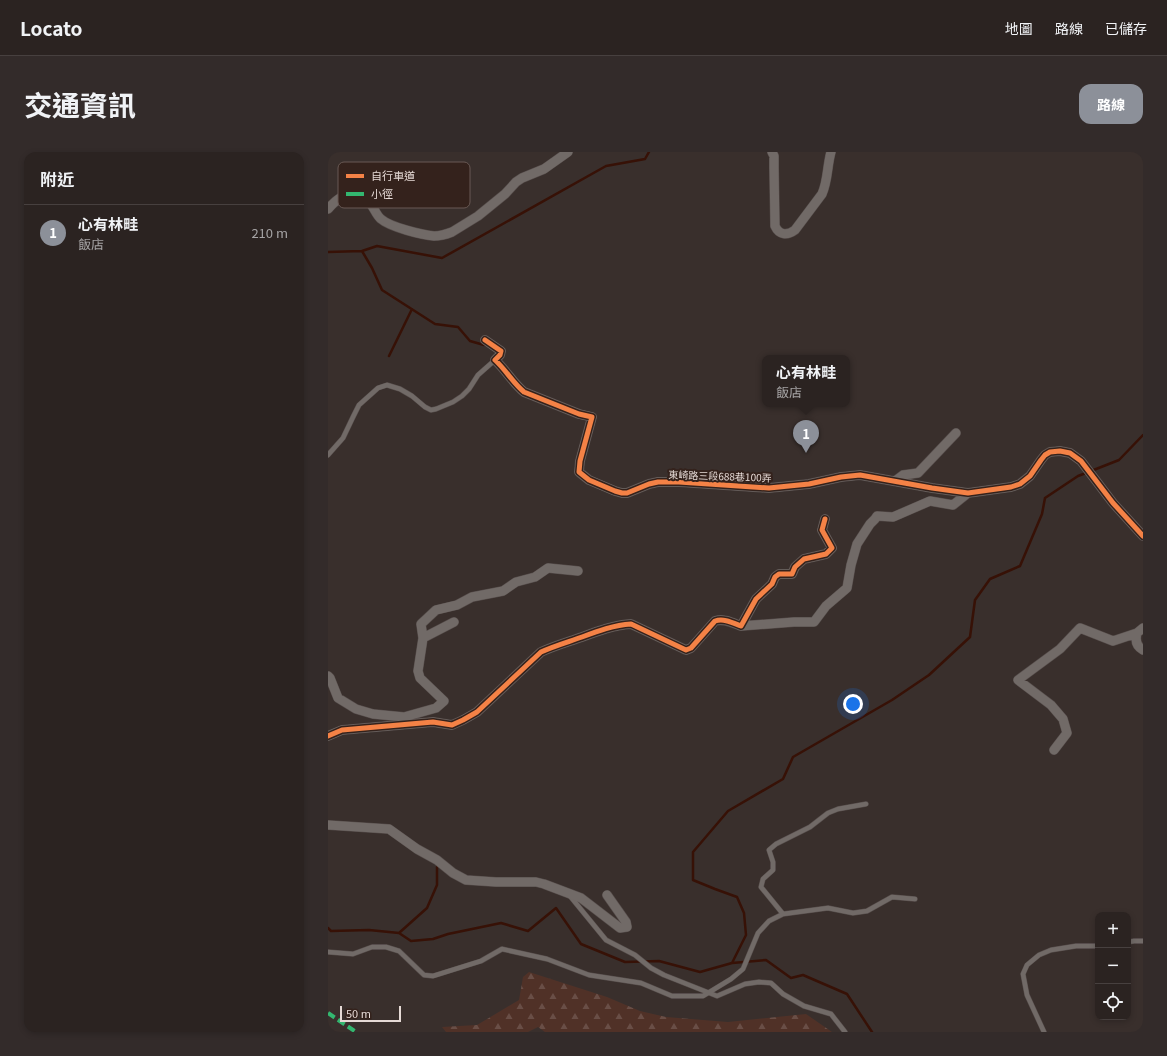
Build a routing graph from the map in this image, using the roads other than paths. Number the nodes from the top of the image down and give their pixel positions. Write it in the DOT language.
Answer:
graph roads {
  1 [pos="568,152"];
  2 [pos="772,152"];
  3 [pos="831,152"];
  4 [pos="338,199"];
  5 [pos="374,208"];
  6 [pos="328,209"];
  7 [pos="485,340"];
  8 [pos="495,360"];
  9 [pos="956,433"];
  10 [pos="328,455"];
  11 [pos="895,481"];
  12 [pos="968,493"];
  13 [pos="825,519"];
  14 [pos="1143,536"];
  15 [pos="578,571"];
  16 [pos="454,622"];
  17 [pos="741,626"];
  18 [pos="1140,630"];
  19 [pos="422,638"];
  20 [pos="1143,650"];
  21 [pos="328,676"];
  22 [pos="328,736"];
  23 [pos="1054,750"];
  24 [pos="866,804"];
  25 [pos="328,825"];
  26 [pos="568,893"];
  27 [pos="607,895"];
  28 [pos="915,899"];
  29 [pos="783,914"];
  30 [pos="1131,941"];
  31 [pos="1143,941"];
  32 [pos="1095,946"];
  33 [pos="328,952"];
  34 [pos="707,993"];
  35 [pos="845,1032"];
  36 [pos="1044,1032"];
  1 -- 5 [label="street"];
  2 -- 3 [label="street"];
  4 -- 6 [label="street"];
  7 -- 8 [label="street"];
  8 -- 10 [label="lane"];
  8 -- 11 [label="street, 東崎路三段688巷100弄"];
  9 -- 11 [label="street"];
  11 -- 12 [label="street, 東崎路三段688巷100弄"];
  12 -- 14 [label="street, 東崎路三段688巷100弄"];
  12 -- 17 [label="street"];
  13 -- 17 [label="street"];
  15 -- 19 [label="street"];
  16 -- 19 [label="street"];
  17 -- 22 [label="street"];
  18 -- 20 [label="street"];
  18 -- 23 [label="street"];
  19 -- 21 [label="street"];
  24 -- 29 [label="lane"];
  25 -- 26 [label="street"];
  26 -- 27 [label="street"];
  26 -- 34 [label="lane"];
  28 -- 29 [label="lane"];
  29 -- 34 [label="lane"];
  30 -- 31 [label="lane"];
  32 -- 36 [label="lane"];
  33 -- 34 [label="lane"];
  34 -- 35 [label="lane"];
}
